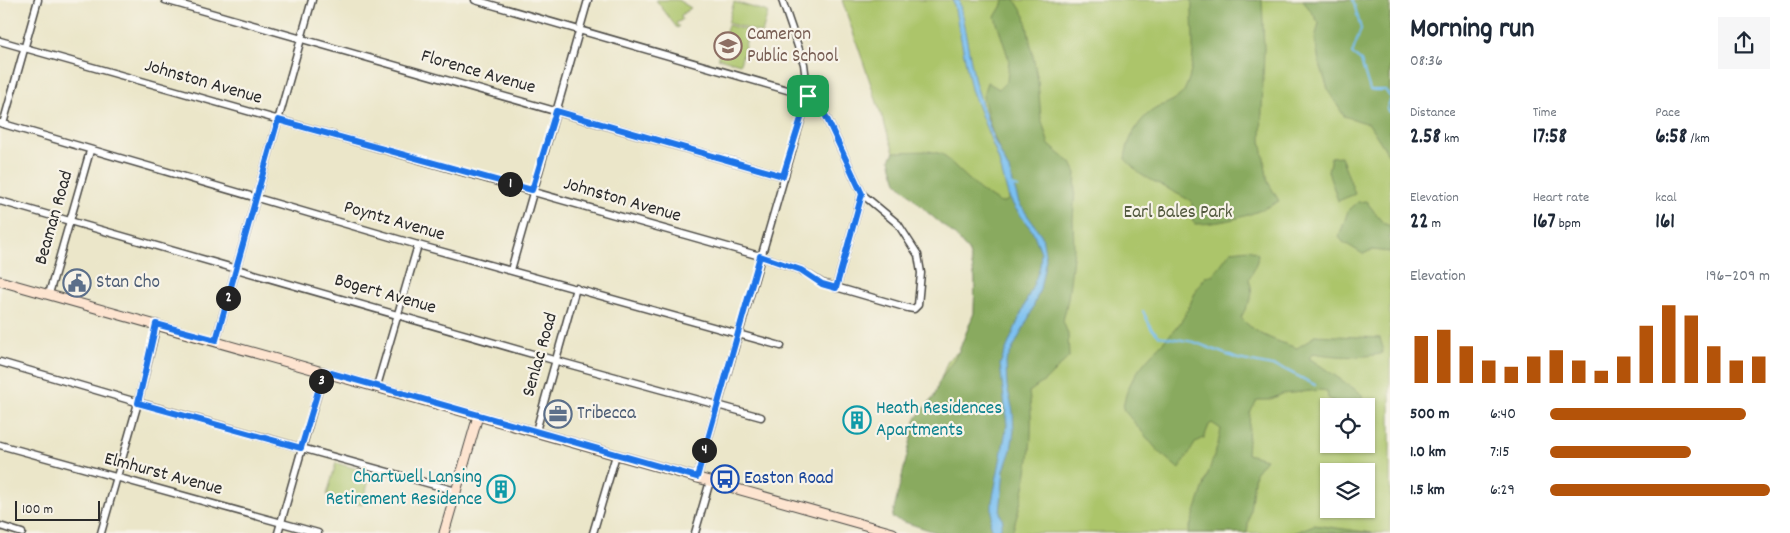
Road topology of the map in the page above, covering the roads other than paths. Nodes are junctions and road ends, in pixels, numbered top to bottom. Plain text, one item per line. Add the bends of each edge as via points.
1 (38, 0) edge
2 (165, 0) edge
3 (312, 0) edge
4 (475, 0) edge
5 (588, 0) edge
6 (782, 0) edge
7 (580, 29) junction
8 (302, 38) junction
9 (0, 41) edge
10 (26, 48) junction
11 (808, 96) junction
12 (556, 111) junction
13 (278, 120) junction
14 (1, 124) edge
15 (90, 151) junction
16 (783, 176) junction
17 (532, 190) junction
18 (862, 194) junction
19 (256, 196) junction
20 (0, 201) edge
21 (70, 221) junction
22 (418, 245) junction
23 (760, 256) junction
24 (236, 268) junction
25 (512, 270) junction
26 (0, 280) edge
27 (576, 288) junction
28 (836, 288) junction
29 (49, 294) junction
30 (397, 314) junction
31 (156, 324) junction
32 (737, 333) junction
33 (216, 340) junction
34 (781, 346) dead end
35 (556, 360) junction
36 (0, 362) edge
37 (324, 371) junction
38 (377, 386) junction
39 (138, 403) junction
40 (718, 404) junction
41 (478, 416) junction
42 (761, 416) dead end
43 (536, 431) junction
44 (0, 445) edge
45 (301, 448) junction
46 (616, 455) junction
47 (697, 477) junction
48 (116, 478) junction
49 (710, 481) junction
50 (456, 491) junction
51 (281, 523) junction
52 (0, 526) edge
53 (22, 533) edge
54 (100, 533) edge
55 (278, 533) edge
56 (318, 533) edge
57 (444, 533) edge
58 (593, 533) edge
59 (695, 533) edge
60 (893, 533) edge

1 - 10 street
2 - 8 street, Florence Avenue
3 - 8 street
4 - 7 street
5 - 7 street
6 - 11 street via 804,64
7 - 11 street
7 - 12 street
8 - 12 street, Florence Avenue
8 - 13 street
9 - 10 street, Johnston Avenue
10 - 13 street, Johnston Avenue
10 - 14 street
11 - 16 street
11 - 18 street via 821,106
12 - 16 street, Florence Avenue
12 - 17 street
13 - 17 street, Johnston Avenue
13 - 19 street
14 - 15 street, Poyntz Avenue
15 - 19 street, Poyntz Avenue
15 - 21 street, Beaman Road
16 - 23 street
17 - 23 street, Johnston Avenue
17 - 25 street
18 - 28 street
18 - 28 street, Johnston Avenue via 898,224 918,255 921,273 918,305 914,309
19 - 22 street, Poyntz Avenue
19 - 24 street
20 - 21 street, Bogert Avenue
21 - 24 street, Bogert Avenue
21 - 29 street, Beaman Road
22 - 25 street, Poyntz Avenue
22 - 30 street
23 - 28 street, Johnston Avenue via 801,270 822,284
23 - 32 street
24 - 30 street, Bogert Avenue
24 - 33 street
25 - 27 street, Poyntz Avenue
26 - 29 main road
27 - 32 street, Poyntz Avenue
27 - 35 street, Senlac Road
29 - 31 main road
30 - 35 street, Bogert Avenue
30 - 38 street
31 - 33 main road
31 - 39 street
32 - 34 street, Poyntz Avenue
32 - 40 street
33 - 37 main road
35 - 40 street, Bogert Avenue
35 - 43 street, Senlac Road
36 - 39 street
37 - 38 main road
37 - 45 street
38 - 41 main road
39 - 45 street
39 - 48 street
40 - 42 street, Bogert Avenue
40 - 47 street
41 - 43 main road
41 - 50 main road
43 - 46 main road
44 - 48 street, Elmhurst Avenue
45 - 50 street
45 - 51 street
46 - 47 main road
46 - 58 street
47 - 49 main road
48 - 51 street, Elmhurst Avenue
48 - 54 street
49 - 59 street
49 - 60 main road
50 - 57 main road
51 - 55 street
51 - 56 street, Elmhurst Avenue
52 - 53 street

